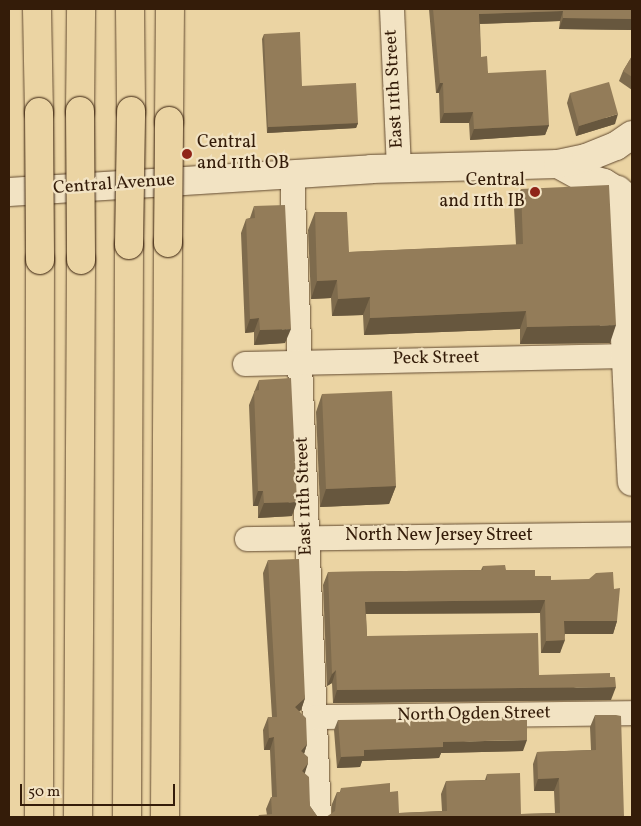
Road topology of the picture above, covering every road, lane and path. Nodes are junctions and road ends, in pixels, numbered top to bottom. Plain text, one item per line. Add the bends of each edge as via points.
1 (37, 9) edge
2 (80, 9) edge
3 (130, 9) edge
4 (170, 9) edge
5 (392, 9) edge
6 (632, 135) edge
7 (558, 164) junction
8 (399, 169) junction
9 (292, 174) junction
10 (627, 190) edge
11 (9, 192) edge
12 (627, 356) junction
13 (300, 362) junction
14 (245, 364) dead end
15 (631, 422) edge
16 (632, 482) edge
17 (632, 534) edge
18 (307, 537) junction
19 (247, 539) dead end
20 (632, 713) edge
21 (315, 717) junction
22 (79, 806) edge
23 (40, 817) edge
24 (127, 817) edge
25 (165, 817) edge
26 (320, 817) edge

1 - 23 highway, bridge
2 - 22 highway, bridge
3 - 24 highway, bridge
4 - 25 highway, bridge
5 - 8 street, East 11th Street
6 - 7 main road, Central Avenue via 616,146 586,158
7 - 8 main road, Central Avenue
7 - 10 main road
8 - 9 main road, Central Avenue
9 - 11 main road, Central Avenue
9 - 13 street, East 11th Street
10 - 12 main road
12 - 13 street, Peck Street
12 - 15 main road
13 - 14 street, Peck Street
13 - 18 street, East 11th Street
15 - 16 main road
17 - 18 street, North New Jersey Street
18 - 19 street, North New Jersey Street
18 - 21 street, East 11th Street
20 - 21 street, North Ogden Street
21 - 26 street, East 11th Street

